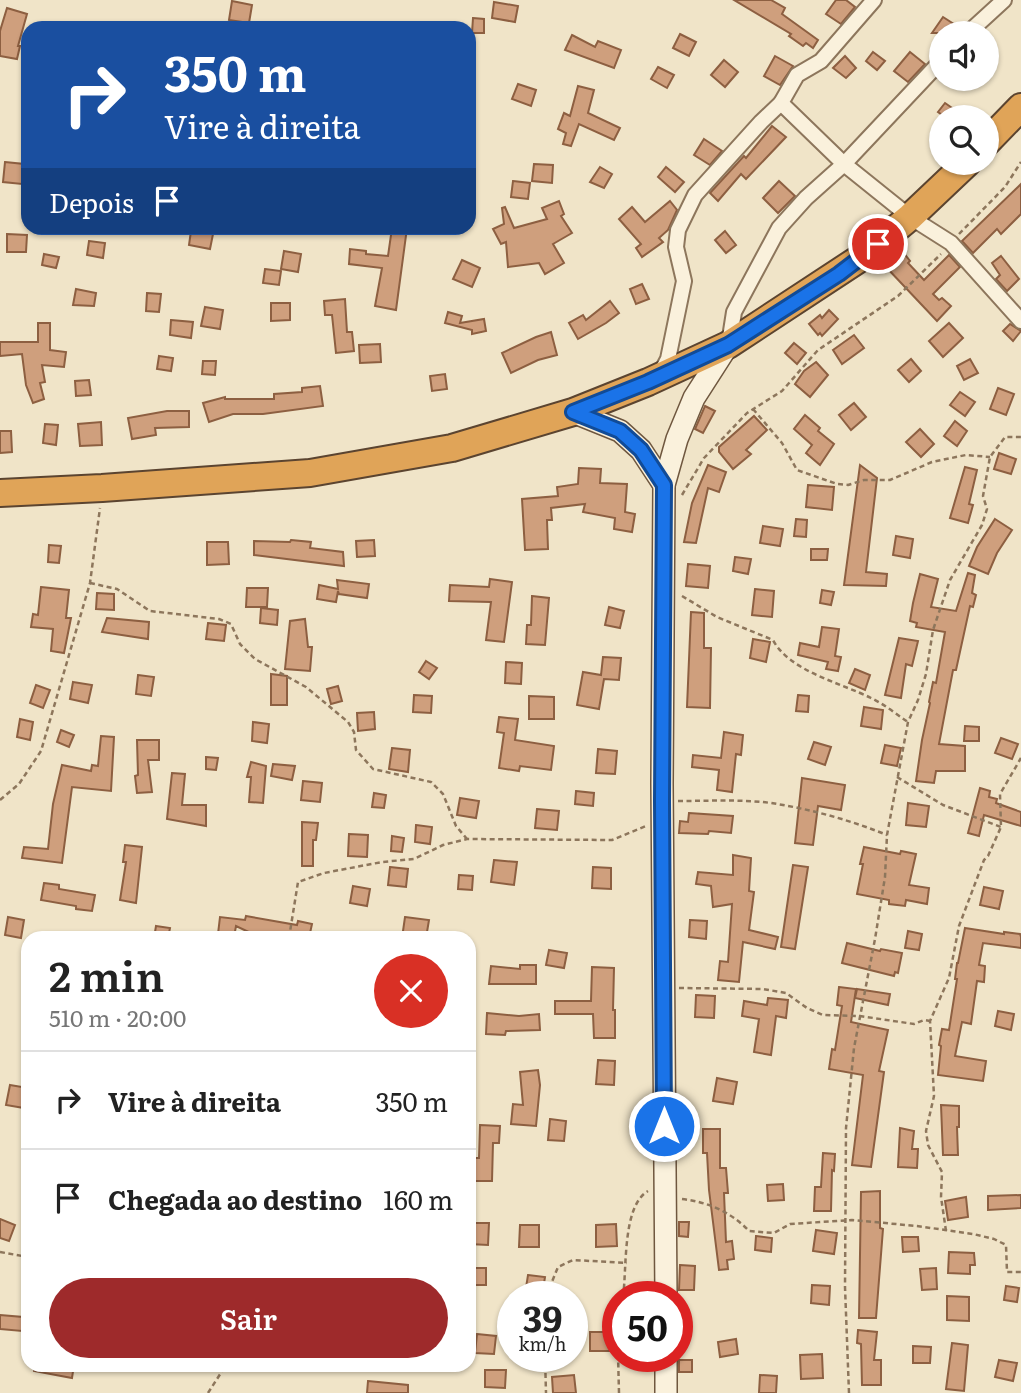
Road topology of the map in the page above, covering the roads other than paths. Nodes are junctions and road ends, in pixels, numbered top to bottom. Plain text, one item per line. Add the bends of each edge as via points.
1 (874, 0) edge
2 (1004, 0) edge
3 (981, 21) edge
4 (929, 74) edge
5 (781, 103) junction
6 (1021, 107) edge
7 (999, 130) edge
8 (844, 164) junction
9 (954, 175) edge
10 (910, 217) junction
11 (1021, 320) edge
12 (728, 345) junction
13 (658, 378) junction
14 (573, 412) junction
15 (664, 485) junction
16 (0, 493) edge
17 (666, 1281) edge
18 (666, 1372) edge
19 (666, 1393) edge

1 - 5 street via 821,61 797,75
2 - 3 street
4 - 8 street
5 - 8 street
5 - 13 street via 695,195 678,230 676,247 684,281 668,359
6 - 7 highway
8 - 10 street
8 - 12 street via 779,228 734,312
9 - 10 highway
10 - 11 street via 951,243
10 - 12 highway via 839,274
12 - 13 highway
12 - 15 main road via 694,398
13 - 14 highway
14 - 15 main road via 620,431 641,450
14 - 16 highway via 452,448 310,473
15 - 17 main road
18 - 19 main road

